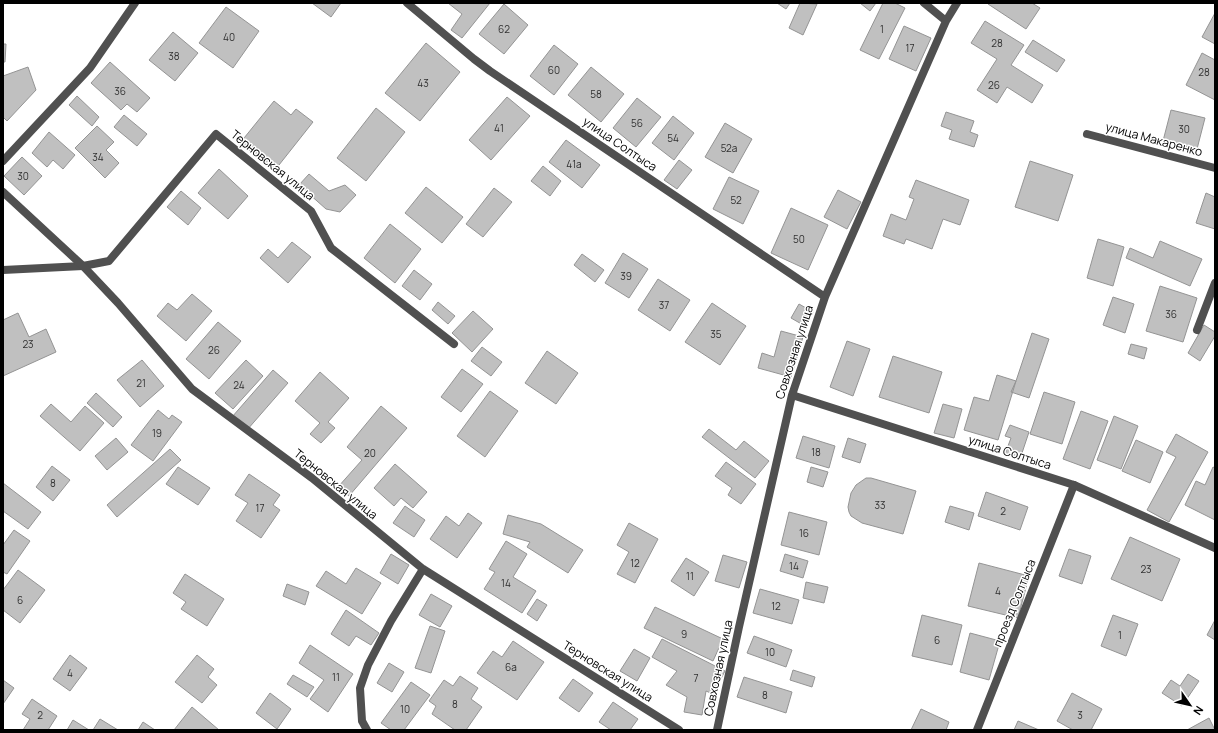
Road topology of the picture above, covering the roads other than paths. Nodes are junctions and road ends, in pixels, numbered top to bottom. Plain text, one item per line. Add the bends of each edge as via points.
1 (135, 3) edge
2 (407, 3) edge
3 (924, 3) edge
4 (957, 3) edge
5 (946, 21) junction
6 (1087, 134) dead end
7 (3, 161) edge
8 (1215, 168) edge
9 (3, 192) edge
10 (82, 266) junction
11 (3, 270) edge
12 (1215, 283) edge
13 (825, 297) junction
14 (1197, 330) dead end
15 (454, 344) dead end
16 (792, 396) junction
17 (1074, 485) junction
18 (1215, 548) edge
19 (423, 569) junction
20 (367, 730) edge
21 (678, 730) edge
22 (717, 730) edge
23 (976, 730) edge

1 - 7 street via 90,68
2 - 13 street, улица Солтыса via 474,60
3 - 5 street
4 - 5 street, Совхозная улица
5 - 13 street, Совхозная улица
6 - 8 street, улица Макаренко
9 - 10 street, Терновская улица
10 - 11 street, Терновская улица
10 - 15 street, Терновская улица via 109,261 216,134 311,211 331,248
10 - 19 street, Терновская улица via 118,303 192,389 312,478
12 - 14 street
13 - 16 street, Совхозная улица
16 - 17 street, улица Солтыса
16 - 22 street, Совхозная улица
17 - 18 street, улица Солтыса
17 - 23 street, проезд Солтыса
19 - 20 street via 391,621 368,665 360,688 362,721
19 - 21 street, Терновская улица

